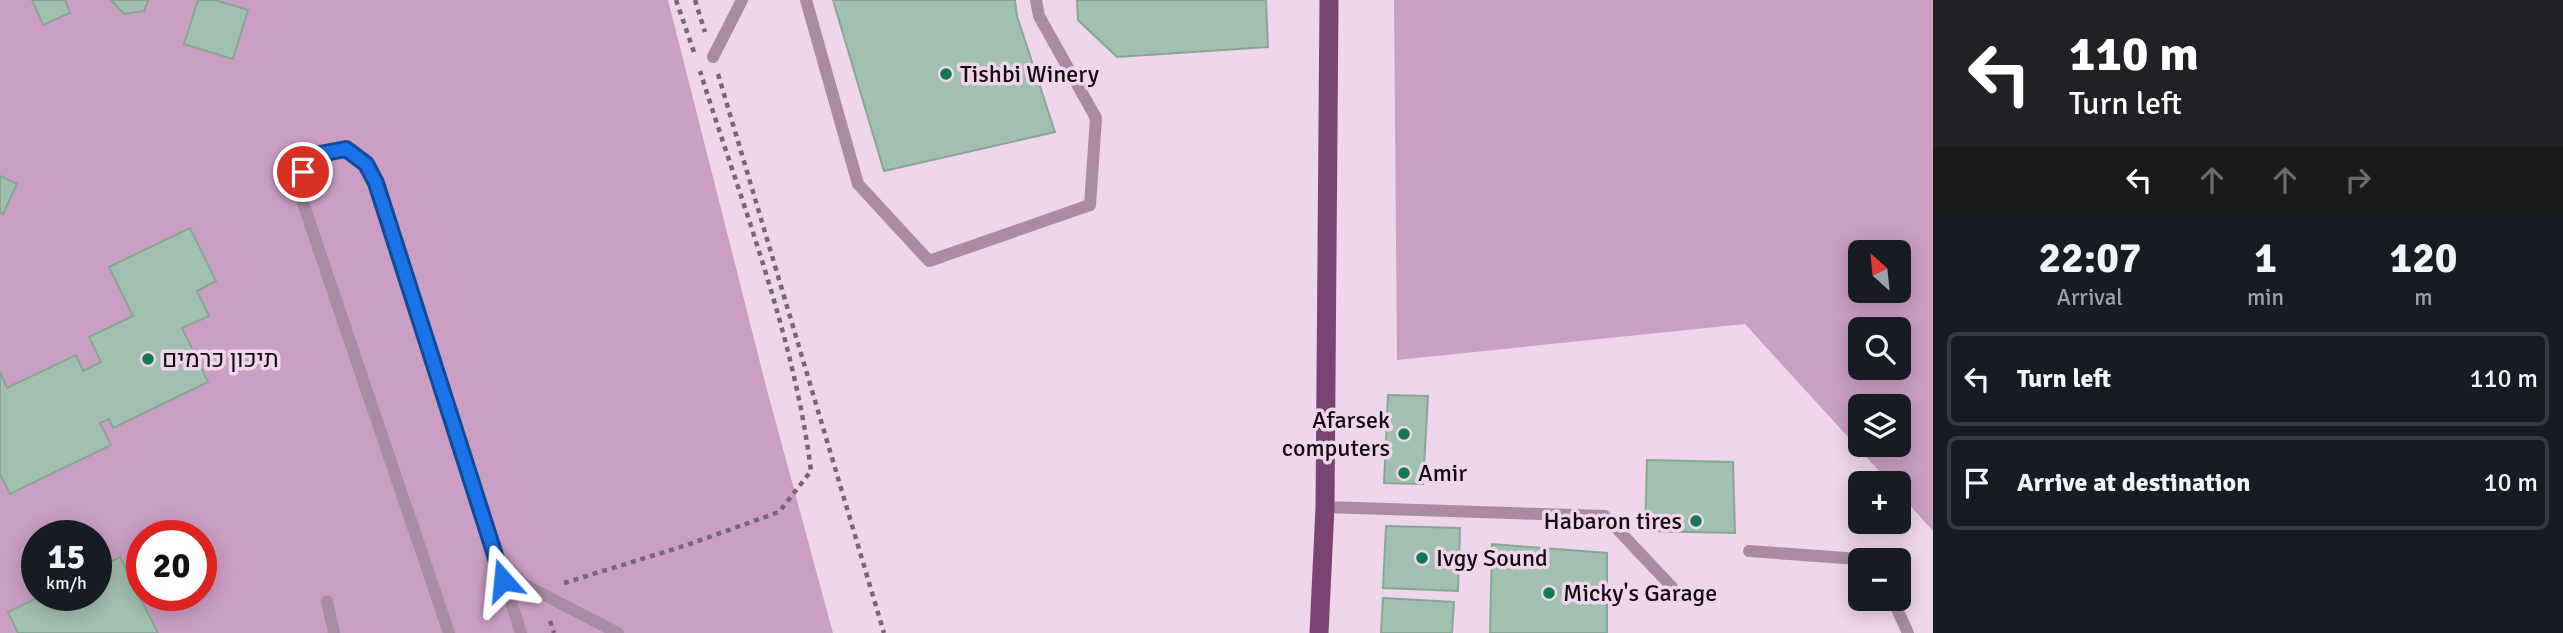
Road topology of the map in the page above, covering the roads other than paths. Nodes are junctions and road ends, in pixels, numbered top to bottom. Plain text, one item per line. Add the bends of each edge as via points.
1 (742, 0) edge
2 (806, 0) edge
3 (1036, 0) edge
4 (1329, 0) edge
5 (713, 57) road end
6 (1325, 507) junction
7 (1749, 551) dead end
8 (495, 554) junction
9 (1848, 558) edge
10 (1672, 587) dead end
11 (327, 601) dead end
12 (1898, 611) edge
13 (334, 633) edge
14 (449, 633) edge
15 (521, 633) edge
16 (618, 633) edge
17 (1319, 633) edge
18 (1908, 633) edge

1 - 5 lane
2 - 3 lane via 858,184 929,261 1090,205 1096,118 1039,16
4 - 6 main road
6 - 10 lane via 1605,516
6 - 17 main road
7 - 9 lane
8 - 14 lane via 376,183 366,164 346,149 320,154 303,172 302,200
8 - 15 lane
8 - 16 lane via 525,585
11 - 13 lane
12 - 18 lane

